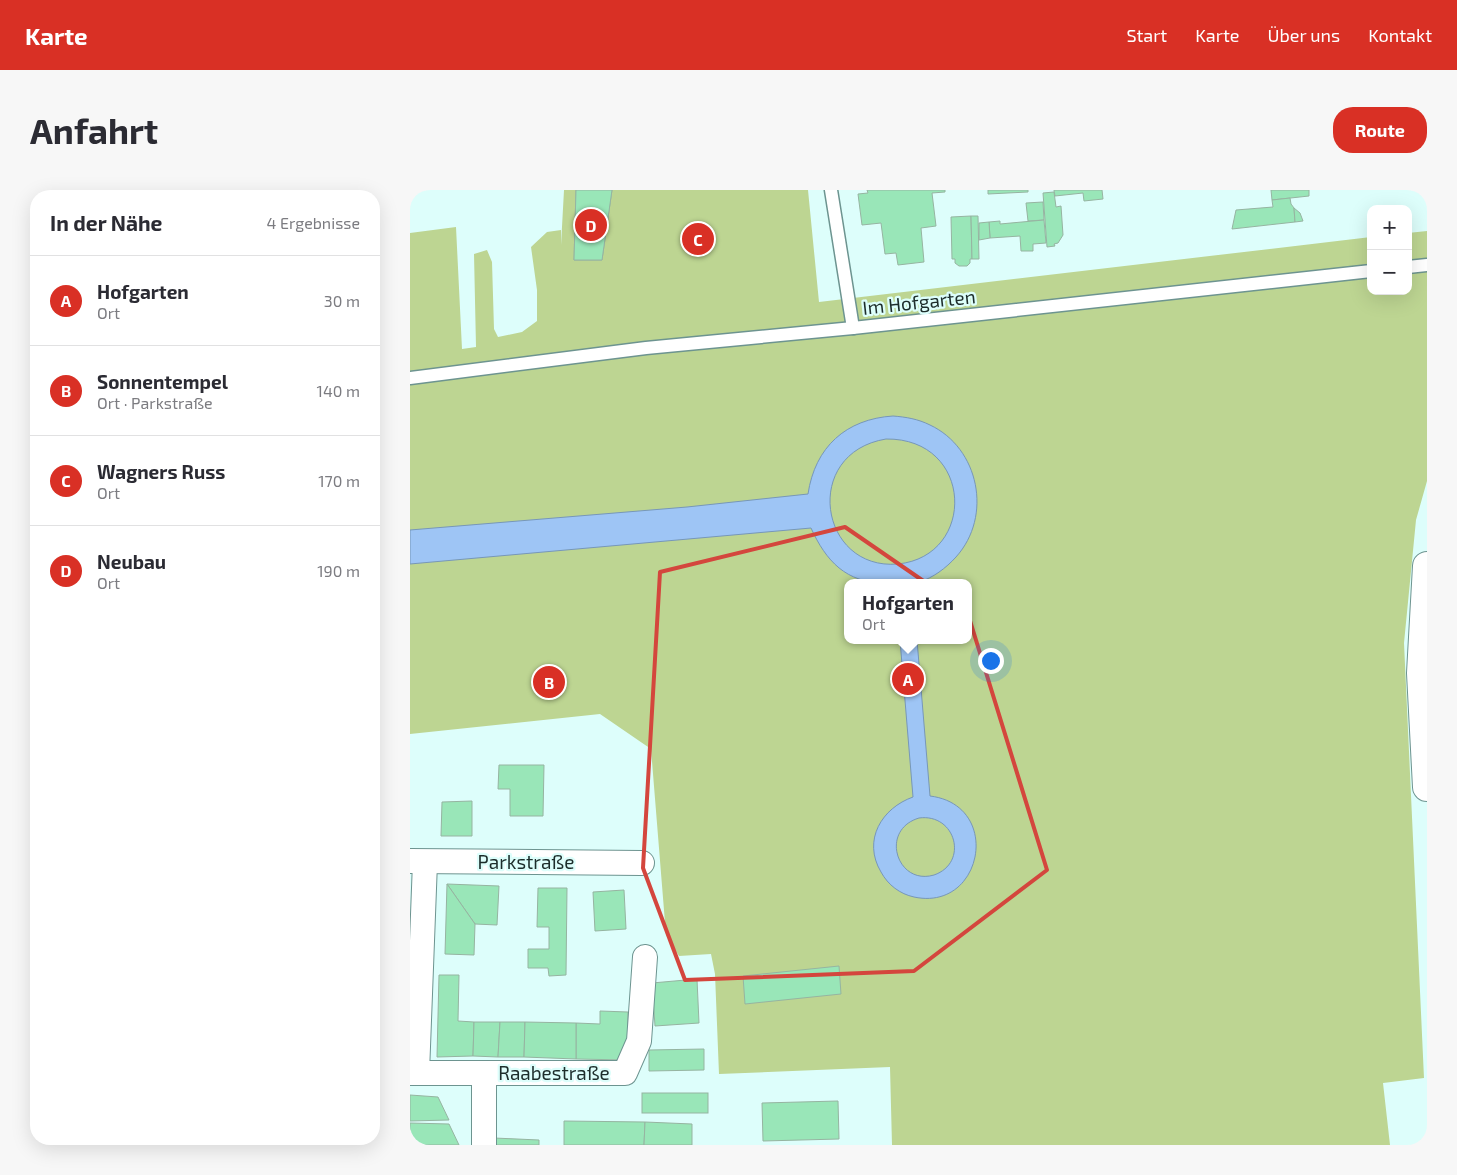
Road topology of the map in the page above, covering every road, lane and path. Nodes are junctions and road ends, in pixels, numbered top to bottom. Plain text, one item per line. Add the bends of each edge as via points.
1 (831, 190) edge
2 (1427, 265) edge
3 (1412, 267) edge
4 (1367, 271) edge
5 (853, 328) junction
6 (410, 378) edge
7 (1427, 566) edge
8 (1424, 672) edge
9 (1427, 787) edge
10 (417, 862) edge
11 (642, 863) dead end
12 (645, 957) dead end
13 (414, 1073) edge
14 (484, 1073) junction
15 (484, 1145) edge

1 - 5 lane
2 - 3 lane
4 - 5 lane, Im Hofgarten
5 - 6 lane, Im Hofgarten via 646,348
7 - 8 main road
8 - 9 main road
10 - 11 street, Parkstraße
10 - 13 street, Raabestraße
12 - 14 street, Raabestraße via 639,1041 625,1073
13 - 14 street, Raabestraße
14 - 15 street, Raabestraße

